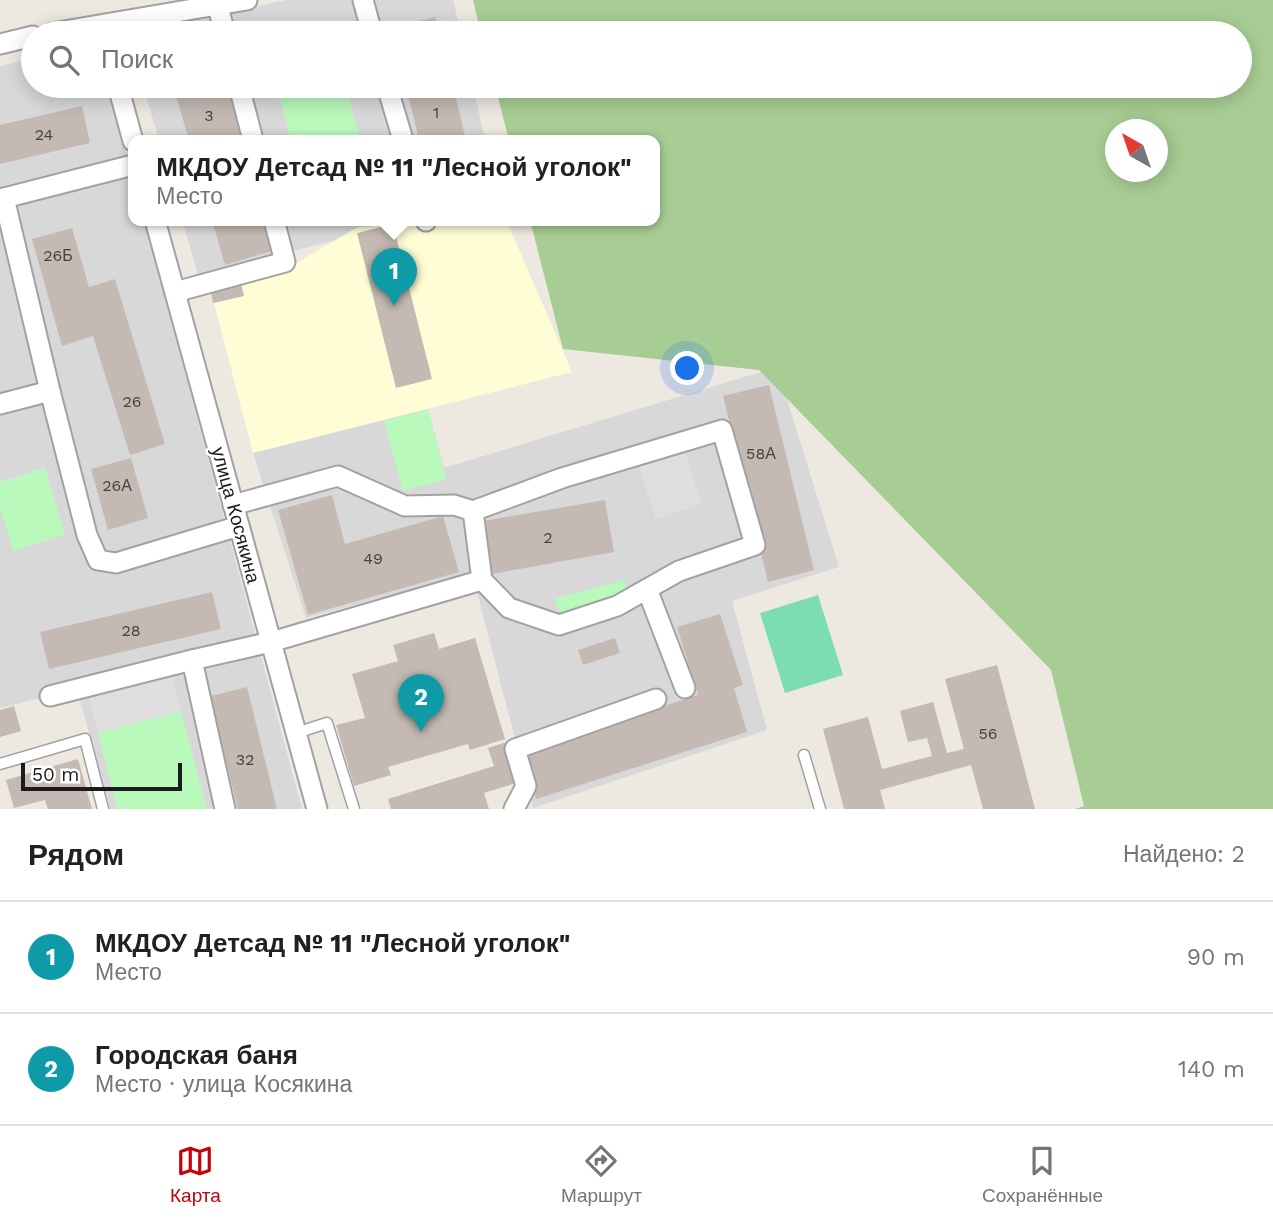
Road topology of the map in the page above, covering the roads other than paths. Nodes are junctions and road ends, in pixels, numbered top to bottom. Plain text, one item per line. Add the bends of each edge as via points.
1 (247, 0) edge
2 (363, 0) edge
3 (218, 7) junction
4 (145, 21) edge
5 (222, 21) edge
6 (369, 21) edge
7 (21, 39) edge
8 (0, 44) edge
9 (121, 98) edge
10 (242, 98) edge
11 (391, 98) edge
12 (131, 135) edge
13 (252, 135) edge
14 (402, 135) edge
15 (128, 166) edge
16 (2, 198) edge
17 (157, 226) edge
18 (276, 226) edge
19 (175, 292) junction
20 (50, 391) junction
21 (0, 404) edge
22 (233, 505) junction
23 (473, 511) junction
24 (239, 526) junction
25 (482, 580) junction
26 (647, 589) junction
27 (271, 642) junction
28 (192, 660) junction
29 (685, 688) dead end
30 (50, 695) dead end
31 (656, 699) dead end
32 (296, 733) junction
33 (804, 755) dead end
34 (0, 764) edge
35 (103, 809) edge
36 (225, 809) edge
37 (317, 809) edge
38 (354, 809) edge
39 (514, 809) edge
40 (820, 809) edge

1 - 3 street
2 - 6 street
3 - 4 street
3 - 5 street
7 - 8 street
9 - 12 street
10 - 13 street
11 - 14 street
15 - 16 street
16 - 20 street
17 - 19 street, улица Косякина
18 - 19 street via 285,262
19 - 22 street, улица Косякина
20 - 21 street
20 - 24 street via 97,560 116,564
22 - 23 street via 338,476 405,506 454,505
22 - 24 street, улица Косякина
23 - 25 street
23 - 26 street via 562,478 722,430 755,545 679,571
24 - 27 street, улица Косякина
25 - 26 street via 509,608 559,625 617,606
25 - 27 street
26 - 29 street
27 - 28 street
27 - 32 street, улица Косякина
28 - 30 street
28 - 36 street
31 - 39 street via 515,749 527,786
32 - 37 street, улица Косякина
32 - 38 lane via 327,723
33 - 40 lane
34 - 35 lane via 85,739

